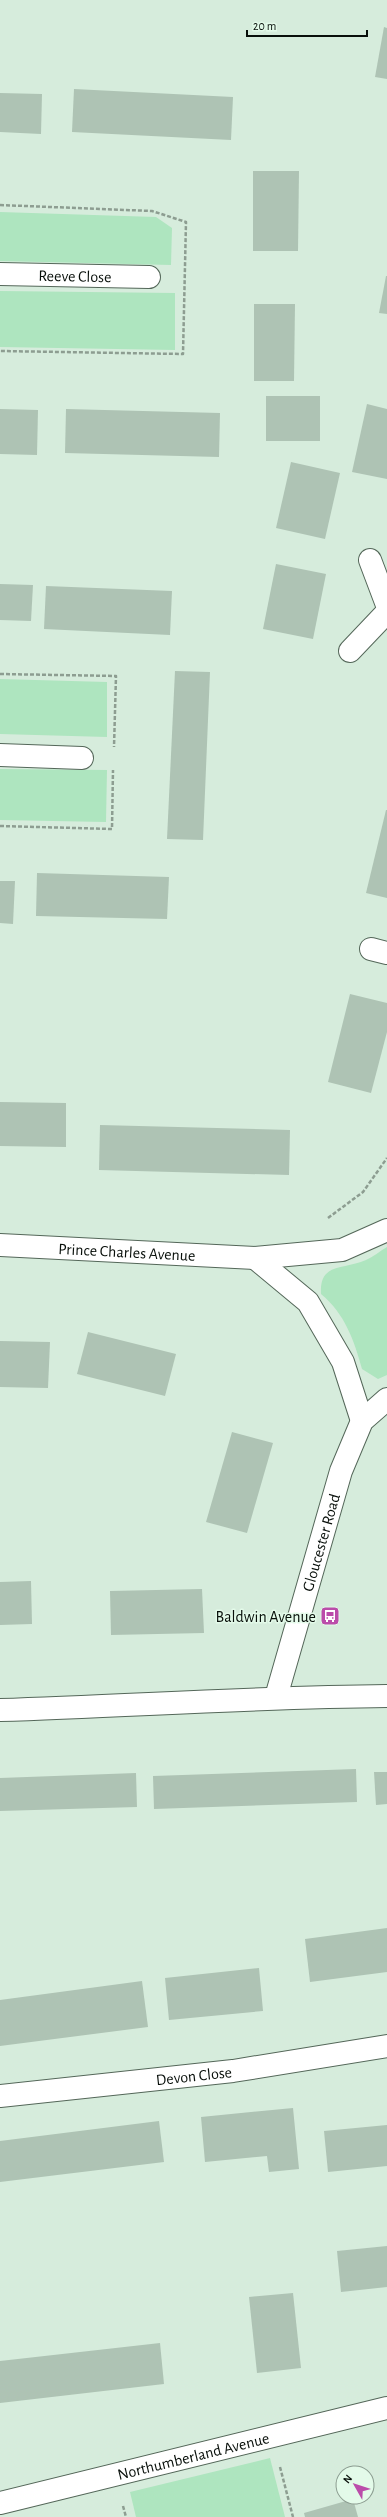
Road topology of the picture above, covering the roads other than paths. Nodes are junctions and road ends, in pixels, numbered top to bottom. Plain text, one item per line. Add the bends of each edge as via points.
1 (0, 274) edge
2 (149, 277) dead end
3 (370, 560) dead end
4 (387, 605) edge
5 (387, 612) edge
6 (350, 651) dead end
7 (0, 755) edge
8 (82, 758) dead end
9 (387, 1230) edge
10 (0, 1245) edge
11 (254, 1258) junction
12 (387, 1399) edge
13 (362, 1421) junction
14 (387, 1696) edge
15 (276, 1697) junction
16 (0, 1710) edge
17 (387, 2046) edge
18 (0, 2096) edge
19 (387, 2408) edge
20 (0, 2503) edge

1 - 2 street, Reeve Close
3 - 4 street
5 - 6 street
7 - 8 street
9 - 11 street, Prince Charles Avenue via 342,1250
10 - 11 street, Prince Charles Avenue
11 - 13 street via 308,1302 343,1362
12 - 13 street, Gloucester Road
13 - 15 street, Gloucester Road via 341,1470
14 - 15 street
15 - 16 street
17 - 18 street, Devon Close via 233,2070
19 - 20 street, Northumberland Avenue

